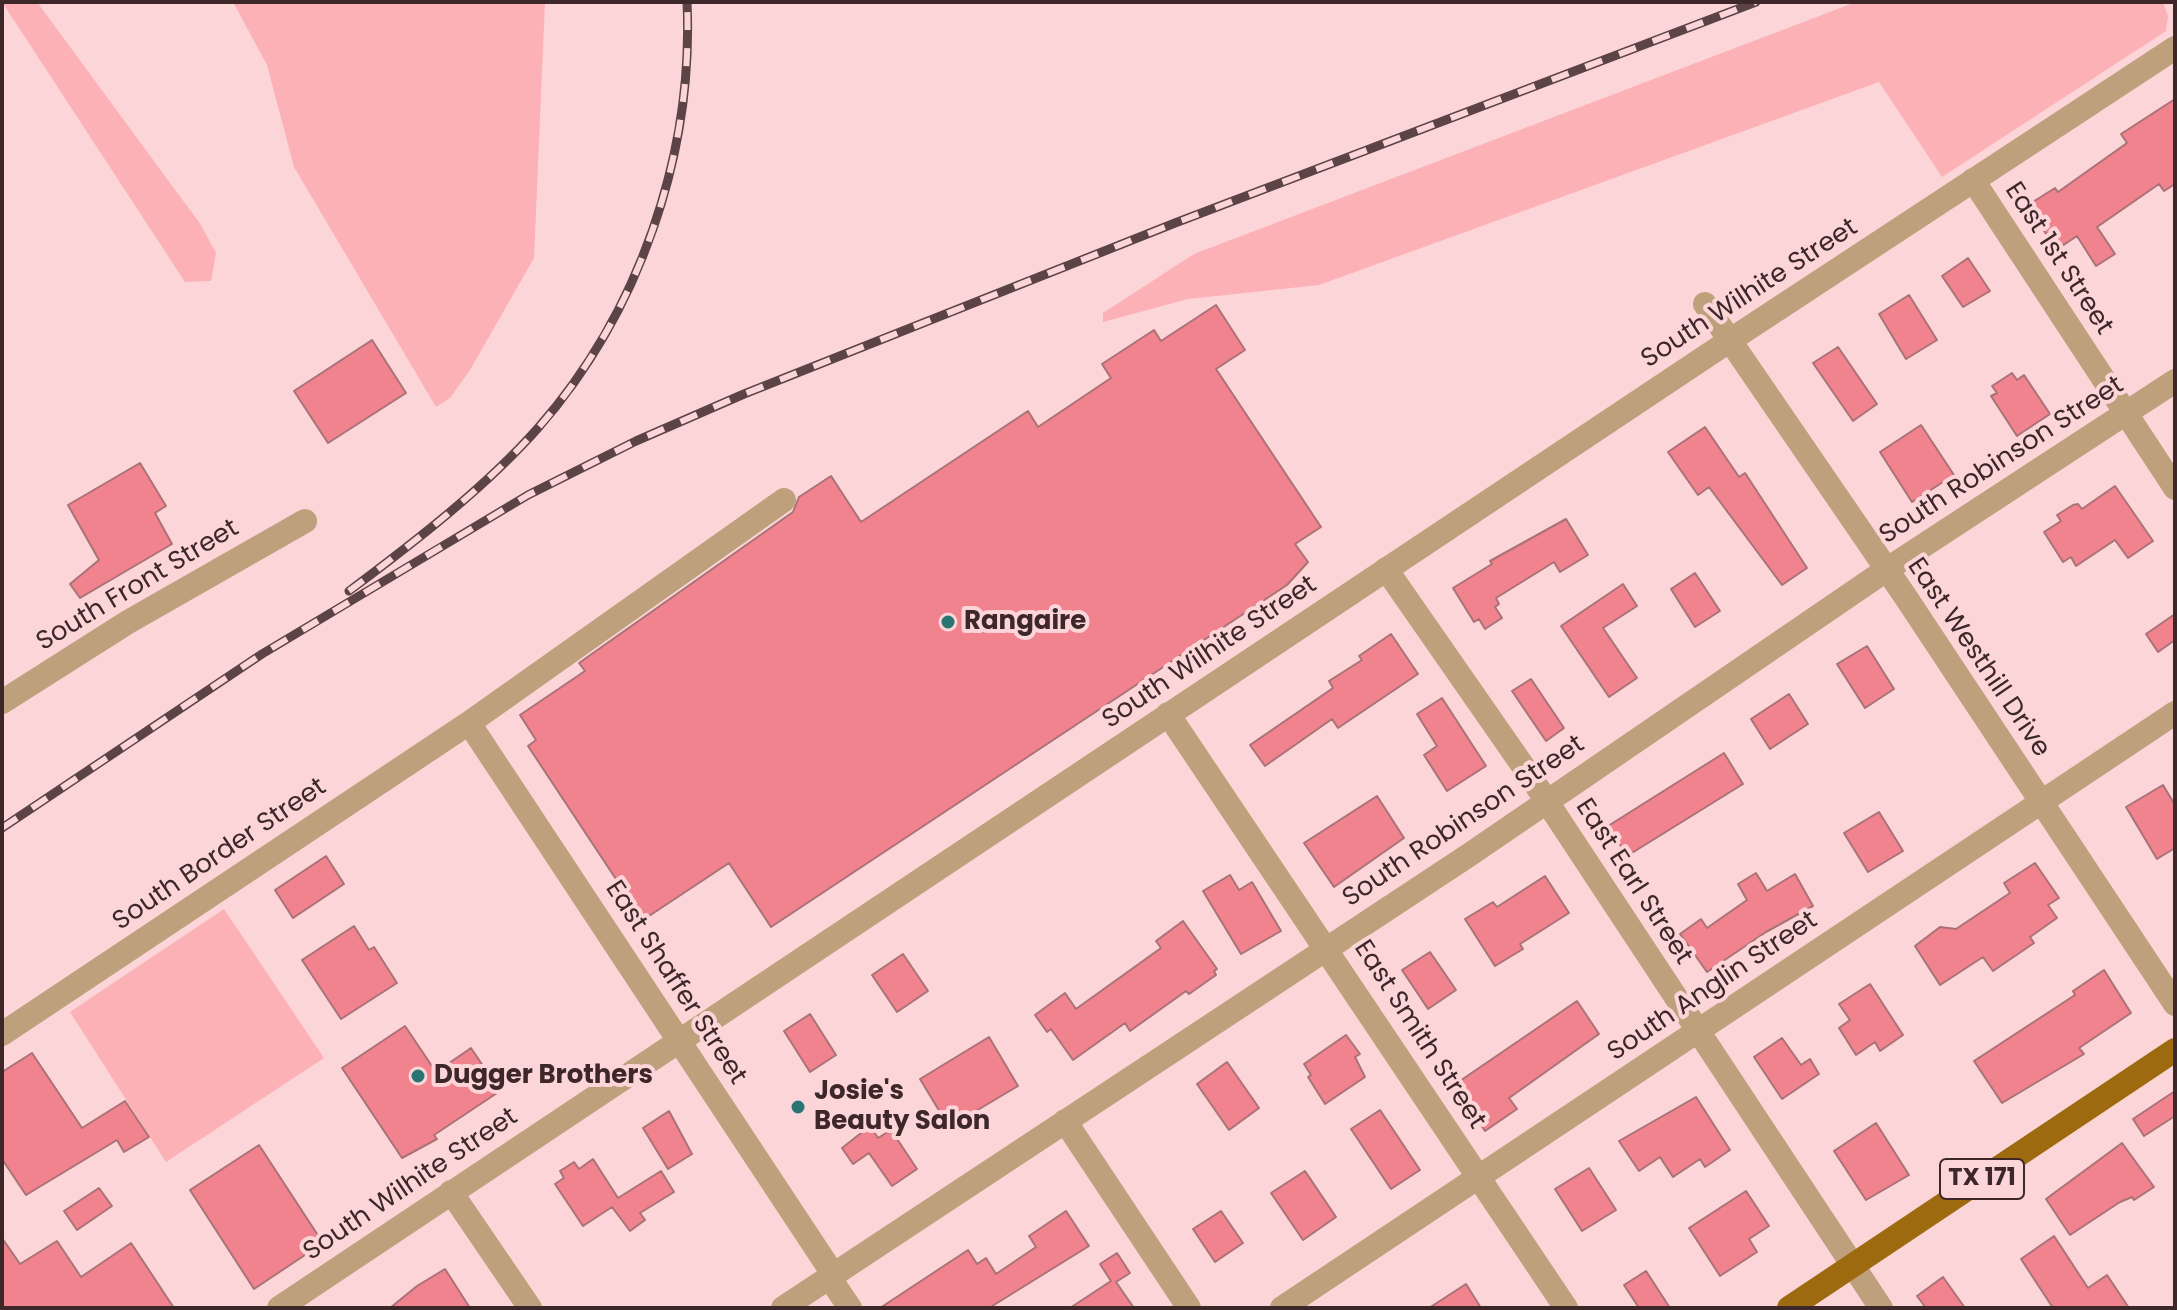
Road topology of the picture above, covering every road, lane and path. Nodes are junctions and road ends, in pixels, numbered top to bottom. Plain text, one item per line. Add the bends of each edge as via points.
1 (2175, 48) edge
2 (1973, 180) junction
3 (1705, 304) dead end
4 (1729, 341) junction
5 (2175, 381) edge
6 (2126, 414) junction
7 (2175, 488) edge
8 (784, 500) dead end
9 (305, 521) dead end
10 (1386, 569) junction
11 (1886, 570) junction
12 (2, 702) edge
13 (2175, 713) edge
14 (1168, 714) junction
15 (469, 723) junction
16 (1547, 801) junction
17 (2040, 803) junction
18 (1327, 946) junction
19 (2175, 1004) edge
20 (1697, 1031) junction
21 (2, 1034) edge
22 (679, 1040) junction
23 (2175, 1050) edge
24 (1065, 1121) junction
25 (1479, 1177) junction
26 (451, 1192) junction
27 (1853, 1266) junction
28 (831, 1275) junction
29 (279, 1308) edge
30 (530, 1308) edge
31 (783, 1308) edge
32 (850, 1308) edge
33 (1189, 1308) edge
34 (1282, 1308) edge
35 (1566, 1308) edge
36 (1789, 1308) edge
37 (1881, 1308) edge

1 - 2 street, South Wilhite Street
2 - 4 street, South Wilhite Street
2 - 6 street, East 1st Street
3 - 4 street, East Westhill Drive
4 - 10 street, South Wilhite Street
4 - 11 street, East Westhill Drive
5 - 6 street, South Robinson Street
6 - 7 street, East 1st Street
6 - 11 street, South Robinson Street
8 - 15 street, South Border Street
9 - 12 street, South Front Street via 128,622
10 - 14 street, South Wilhite Street
10 - 16 street, East Earl Street
11 - 16 street, South Robinson Street
11 - 17 street, East Westhill Drive
13 - 17 street, South Anglin Street
14 - 18 street, East Smith Street
14 - 22 street, South Wilhite Street
15 - 21 street, South Border Street
15 - 22 street, East Shaffer Street
16 - 18 street, South Robinson Street
16 - 20 street, East Earl Street
17 - 19 street, East Westhill Drive
17 - 20 street, South Anglin Street
18 - 24 street, South Robinson Street
18 - 25 street, East Smith Street
20 - 25 street, South Anglin Street
20 - 27 street, East Earl Street
22 - 26 street, South Wilhite Street
22 - 28 street, East Shaffer Street
23 - 27 main road, TX 171
24 - 28 street, South Robinson Street
24 - 33 street
25 - 34 street, South Anglin Street
25 - 35 street, East Smith Street
26 - 29 street, South Wilhite Street
26 - 30 street
27 - 36 main road, TX 171
27 - 37 street, East Earl Street
28 - 31 street, South Robinson Street
28 - 32 street, East Shaffer Street

